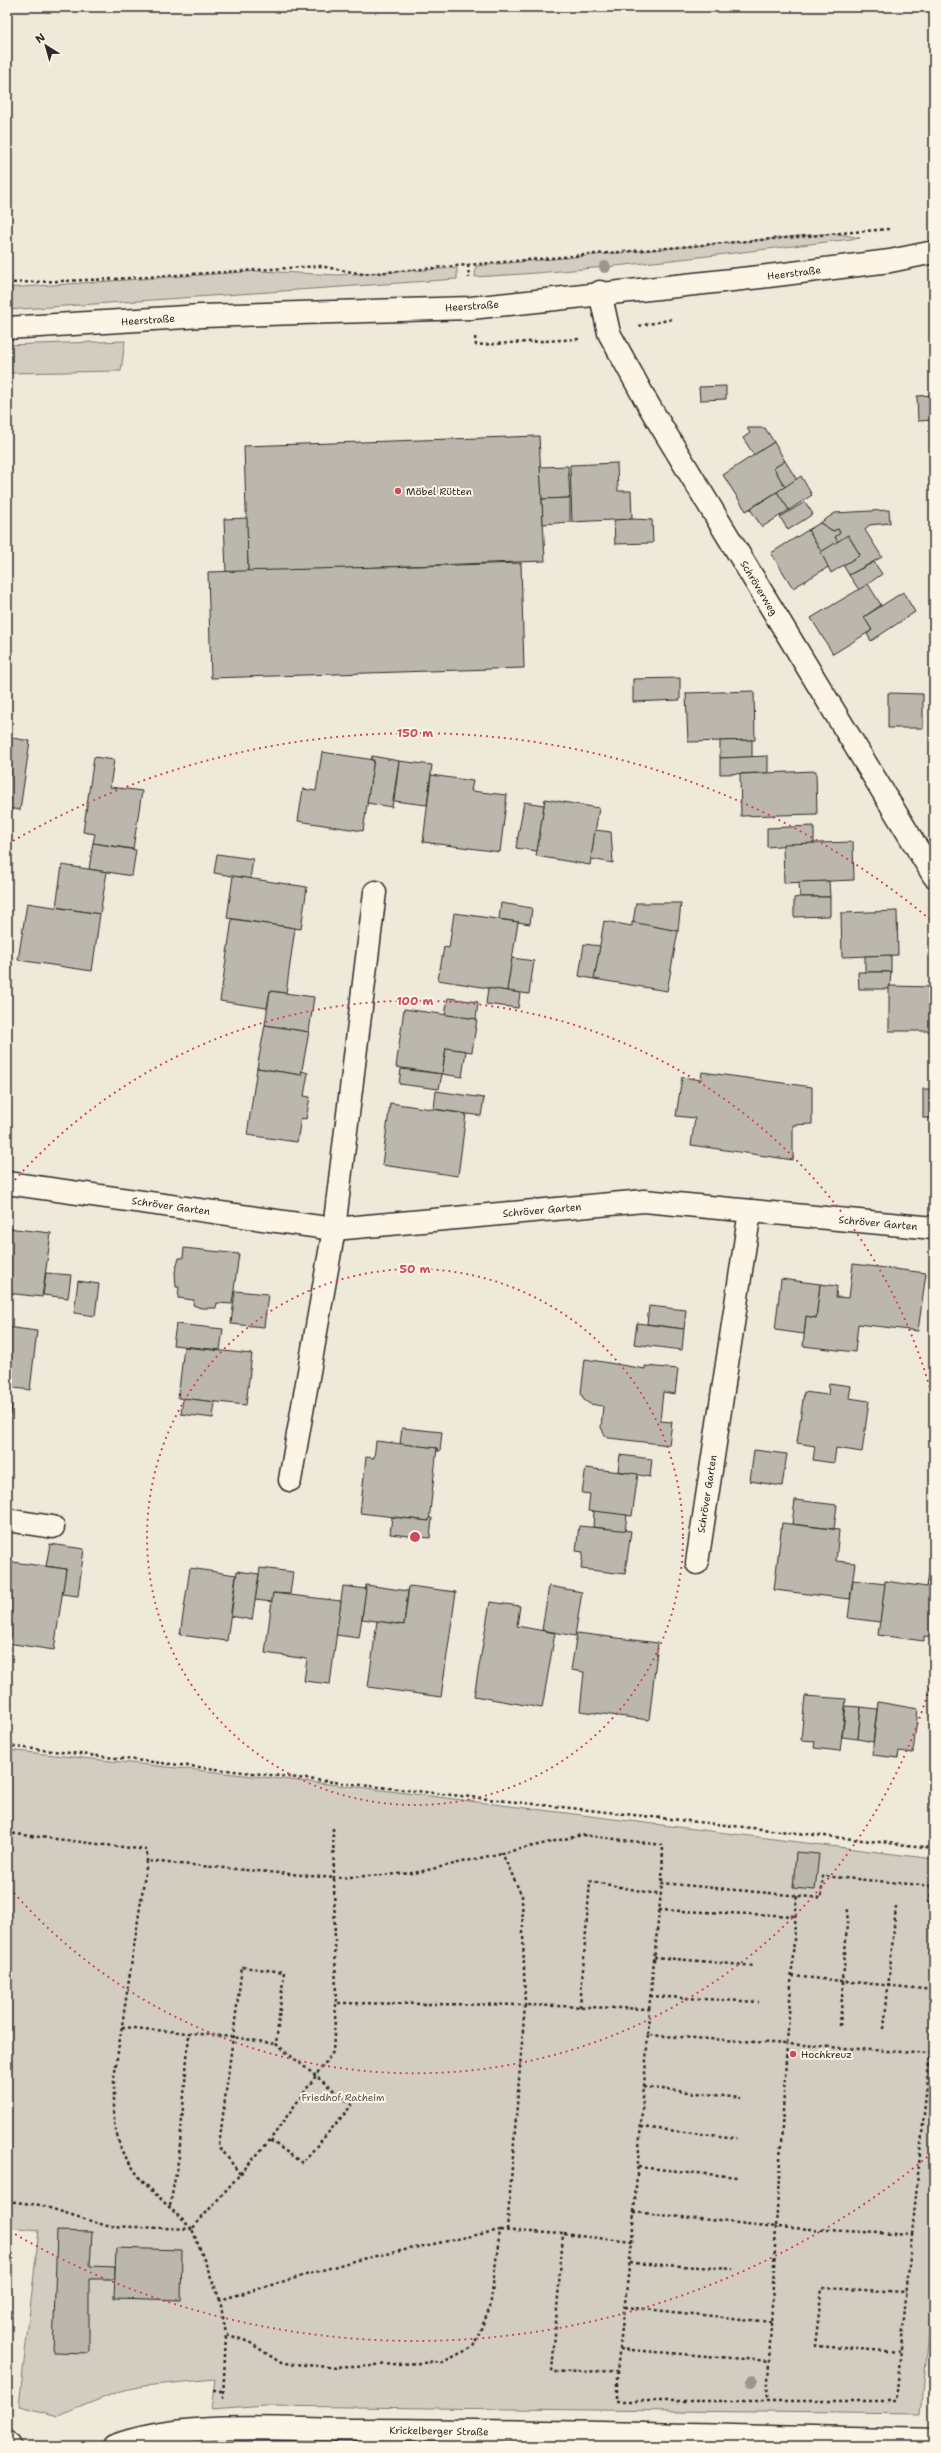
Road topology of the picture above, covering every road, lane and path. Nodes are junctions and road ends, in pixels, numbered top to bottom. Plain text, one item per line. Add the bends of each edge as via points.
1 (890, 229) dead end
2 (934, 252) edge
3 (7, 283) edge
4 (600, 292) junction
5 (7, 328) edge
6 (934, 876) edge
7 (375, 892) dead end
8 (7, 1183) edge
9 (750, 1211) junction
10 (934, 1228) edge
11 (334, 1229) junction
12 (290, 1480) dead end
13 (7, 1520) edge
14 (53, 1527) dead end
15 (697, 1563) dead end
16 (7, 1746) edge
17 (334, 1828) dead end
18 (7, 1833) edge
19 (934, 1848) edge
20 (502, 1853) junction
21 (147, 1861) junction
22 (934, 1871) edge
23 (334, 1878) junction
24 (662, 1883) junction
25 (932, 1886) junction
26 (661, 1895) junction
27 (797, 1896) junction
28 (934, 1904) edge
29 (896, 1907) dead end
30 (848, 1909) dead end
31 (659, 1910) junction
32 (796, 1916) junction
33 (654, 1957) junction
34 (754, 1966) dead end
35 (792, 1976) junction
36 (842, 1981) junction
37 (888, 1986) junction
38 (934, 1990) edge
39 (650, 1996) junction
40 (759, 2002) dead end
41 (336, 2003) junction
42 (525, 2005) junction
43 (580, 2007) junction
44 (649, 2009) junction
45 (934, 2014) edge
46 (840, 2026) dead end
47 (122, 2027) junction
48 (884, 2028) dead end
49 (189, 2034) junction
50 (648, 2034) junction
51 (233, 2037) junction
52 (276, 2044) junction
53 (787, 2044) junction
54 (930, 2054) junction
55 (317, 2075) junction
56 (644, 2087) junction
57 (741, 2098) dead end
58 (641, 2127) junction
59 (737, 2138) dead end
60 (270, 2140) junction
61 (638, 2167) junction
62 (240, 2174) junction
63 (737, 2177) dead end
64 (7, 2201) edge
65 (170, 2207) junction
66 (634, 2212) junction
67 (776, 2227) junction
68 (192, 2228) junction
69 (500, 2230) junction
70 (507, 2230) junction
71 (563, 2234) junction
72 (912, 2235) junction
73 (632, 2242) junction
74 (629, 2263) junction
75 (733, 2269) dead end
76 (906, 2292) junction
77 (220, 2300) junction
78 (625, 2307) junction
79 (771, 2322) junction
80 (226, 2334) junction
81 (620, 2349) junction
82 (900, 2352) junction
83 (769, 2361) junction
84 (617, 2371) junction
85 (223, 2391) junction
86 (213, 2392) dead end
87 (767, 2401) junction
88 (221, 2430) junction
89 (389, 2438) edge
90 (934, 2441) edge
91 (7, 2442) edge
92 (10, 2446) edge
93 (114, 2446) edge

1 - 3 path via 363,274 320,266
2 - 4 street, Heerstraße via 768,276
4 - 5 street, Heerstraße via 471,308 202,316
4 - 6 street, Schröverweg via 609,333 649,406
7 - 11 street
8 - 11 street, Schröver Garten
9 - 10 street, Schröver Garten
9 - 11 street, Schröver Garten via 644,1201
9 - 15 street, Schröver Garten
11 - 12 street
13 - 14 street
16 - 19 path
17 - 23 path
18 - 21 path via 147,1850
20 - 23 path via 414,1873
20 - 24 path via 582,1835 663,1845
20 - 42 path via 522,1896
21 - 23 path
21 - 47 path
22 - 25 path
23 - 41 path
24 - 26 path
24 - 27 path
25 - 27 path via 822,1876 821,1898
25 - 28 path via 929,1903
26 - 31 path
26 - 43 path via 590,1881
27 - 32 path
29 - 37 path
30 - 36 path
31 - 32 path
31 - 33 path
32 - 35 path
33 - 34 path
33 - 39 path
35 - 36 path
35 - 53 path
36 - 37 path
36 - 46 path
37 - 38 path
37 - 48 path
39 - 40 path
39 - 44 path
41 - 42 path
41 - 55 path via 333,2052
42 - 43 path
42 - 70 path
43 - 44 path
44 - 50 path
45 - 54 path
47 - 49 path
47 - 65 path via 114,2078 114,2115 121,2150 141,2180
49 - 51 path
49 - 65 path via 179,2156
50 - 53 path
50 - 56 path
51 - 52 path
51 - 52 path via 242,1967 284,1972
51 - 62 path via 219,2146
52 - 55 path
53 - 54 path
53 - 67 path
54 - 72 path
55 - 60 path
55 - 60 path via 352,2105 302,2163
56 - 57 path
56 - 58 path
58 - 59 path
58 - 61 path
60 - 62 path
61 - 63 path
61 - 66 path
62 - 68 path
64 - 68 path via 40,2205 107,2226
65 - 68 path
66 - 67 path
66 - 73 path
67 - 72 path
67 - 79 path
68 - 77 path
69 - 70 path
69 - 77 path via 357,2260
69 - 80 path via 490,2308 481,2332 473,2348 443,2362 329,2367 281,2362 249,2342
70 - 71 path
71 - 73 path
71 - 84 path via 552,2372
72 - 76 path
73 - 74 path
74 - 75 path
74 - 78 path
76 - 82 path
76 - 82 path via 822,2288 815,2346
77 - 80 path
78 - 79 path
78 - 81 path
79 - 83 path
80 - 85 path
81 - 83 path
81 - 84 path
82 - 87 path via 896,2401
83 - 87 path
84 - 87 path via 617,2401
85 - 86 path
85 - 88 path
88 - 89 street, Krickelberger Straße
88 - 93 street, Krickelberger Straße via 174,2432 132,2439
89 - 90 street, Krickelberger Straße
91 - 92 street

